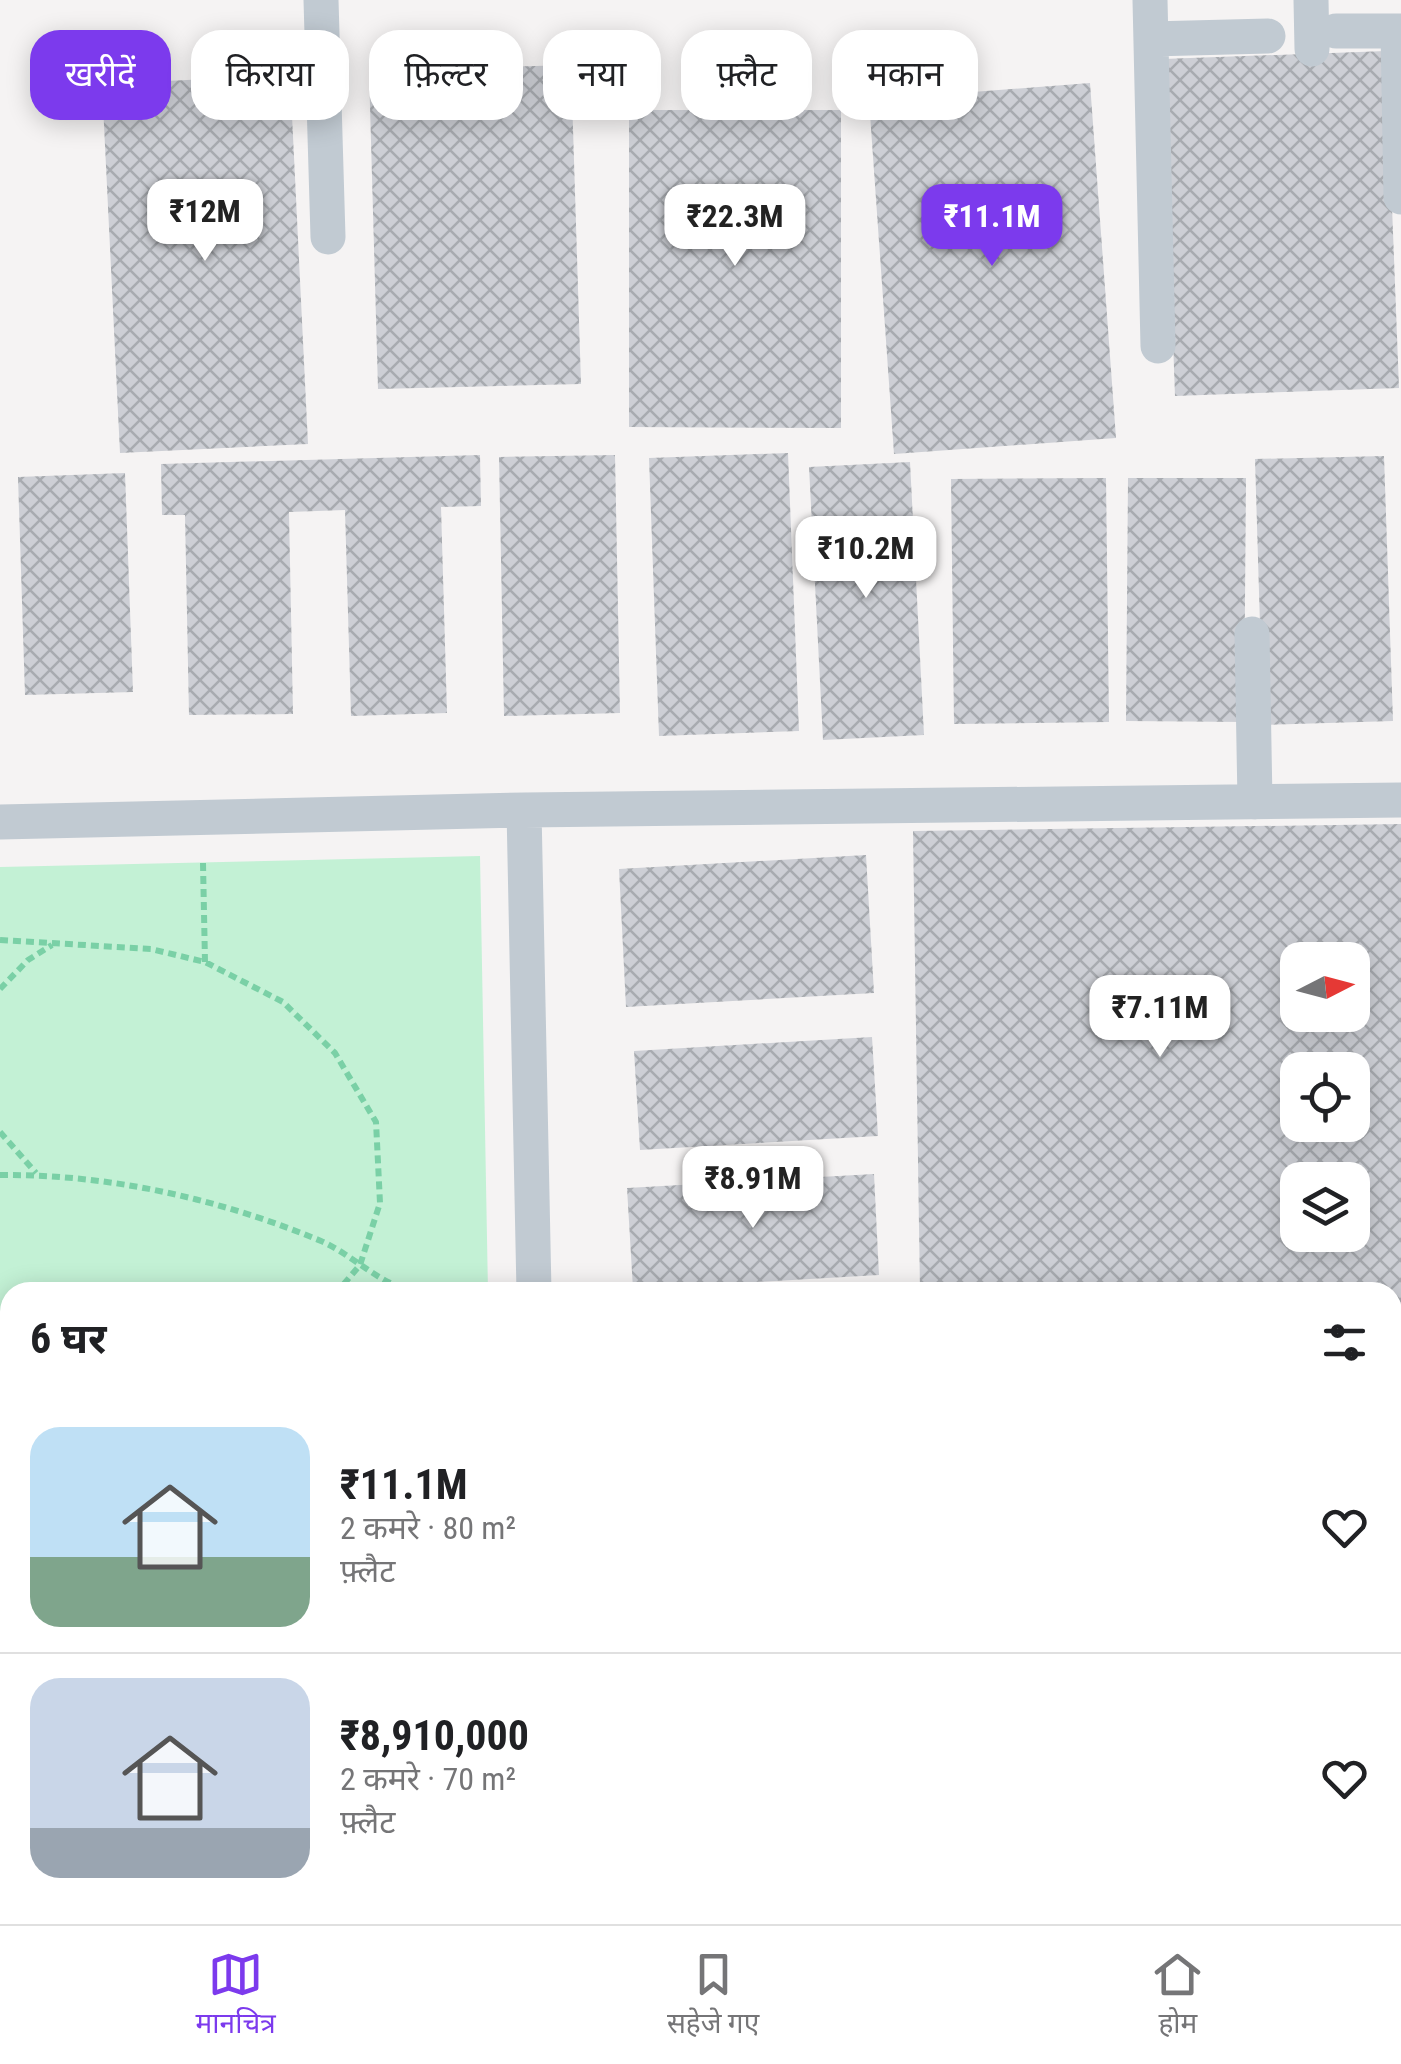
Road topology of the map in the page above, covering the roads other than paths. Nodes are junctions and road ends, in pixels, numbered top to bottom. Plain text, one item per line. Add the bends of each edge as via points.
1 (321, 0) edge
2 (1150, 0) edge
3 (1311, 0) edge
4 (1399, 31) edge
5 (1268, 36) dead end
6 (1151, 39) junction
7 (1401, 197) edge
8 (328, 237) dead end
9 (1158, 346) dead end
10 (1252, 634) dead end
11 (1401, 800) edge
12 (1255, 802) junction
13 (524, 810) junction
14 (0, 822) edge
15 (534, 1282) edge

1 - 8 street
2 - 6 street
3 - 4 street via 1324,40
4 - 7 street
5 - 6 street
6 - 9 street
10 - 12 street
11 - 12 street
12 - 13 street
13 - 14 street
13 - 15 street

